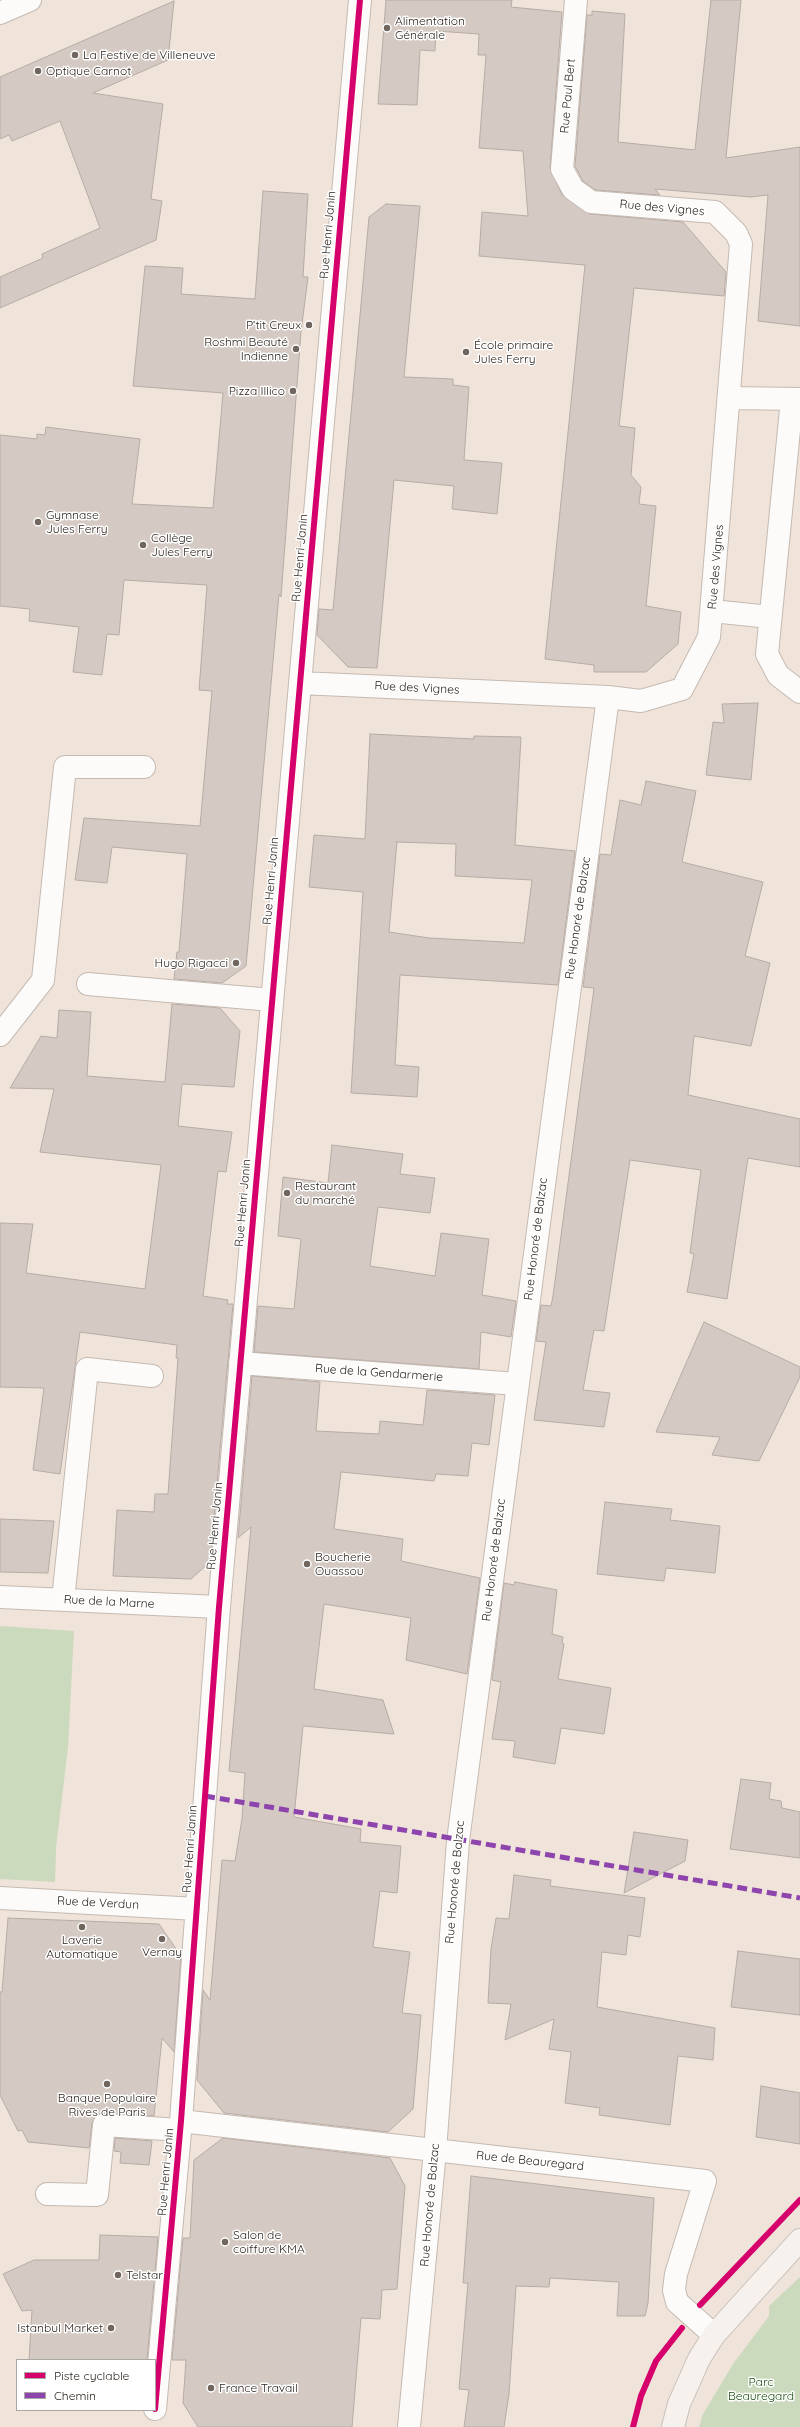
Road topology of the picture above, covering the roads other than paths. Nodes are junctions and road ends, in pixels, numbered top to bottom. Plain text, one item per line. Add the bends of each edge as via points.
1 (30, 0) edge
2 (360, 0) edge
3 (576, 0) edge
4 (0, 13) edge
5 (572, 189) joint
6 (730, 398) junction
7 (796, 399) edge
8 (712, 611) junction
9 (770, 617) junction
10 (300, 683) junction
11 (800, 692) edge
12 (608, 697) junction
13 (144, 767) dead end
14 (88, 984) dead end
15 (272, 1000) junction
16 (0, 1035) edge
17 (240, 1363) junction
18 (152, 1376) dead end
19 (517, 1384) junction
20 (0, 1597) edge
21 (63, 1600) junction
22 (219, 1607) junction
23 (0, 1898) edge
24 (197, 1909) junction
25 (181, 2125) junction
26 (435, 2151) junction
27 (47, 2194) dead end
28 (800, 2240) edge
29 (714, 2335) junction
30 (156, 2399) edge
31 (155, 2411) edge
32 (153, 2427) edge
33 (409, 2427) edge
34 (673, 2427) edge

1 - 4 street
2 - 10 street, Rue Henri Janin
3 - 5 street, Rue Paul Bert via 562,169
5 - 6 street, Rue des Vignes via 591,202 715,212 736,233 741,244
6 - 7 street
6 - 8 street, Rue des Vignes
7 - 9 street
8 - 9 street
8 - 12 street, Rue des Vignes via 709,637 682,689 642,701
9 - 11 street via 767,654 778,675
10 - 12 street, Rue des Vignes
10 - 15 street, Rue Henri Janin
12 - 19 street, Rue Honoré de Balzac
13 - 16 street via 65,767 43,980
14 - 15 street
15 - 17 street, Rue Henri Janin
17 - 19 street, Rue de la Gendarmerie
17 - 22 street, Rue Henri Janin
18 - 21 street via 87,1369
19 - 26 street, Rue Honoré de Balzac via 458,1841
20 - 21 street, Rue de la Marne
21 - 22 street, Rue de la Marne
22 - 24 street, Rue Henri Janin
23 - 24 street, Rue de Verdun
24 - 25 street, Rue Henri Janin
25 - 26 street, Rue de Beauregard
25 - 27 street, Rue de Beauregard via 104,2125 96,2195
25 - 30 street, Rue Henri Janin
26 - 29 street, Rue de Beauregard via 705,2181 676,2274 674,2290 677,2302
26 - 33 street, Rue Honoré de Balzac
28 - 29 main road
29 - 34 main road via 699,2359
31 - 32 street, Rue Henri Janin

